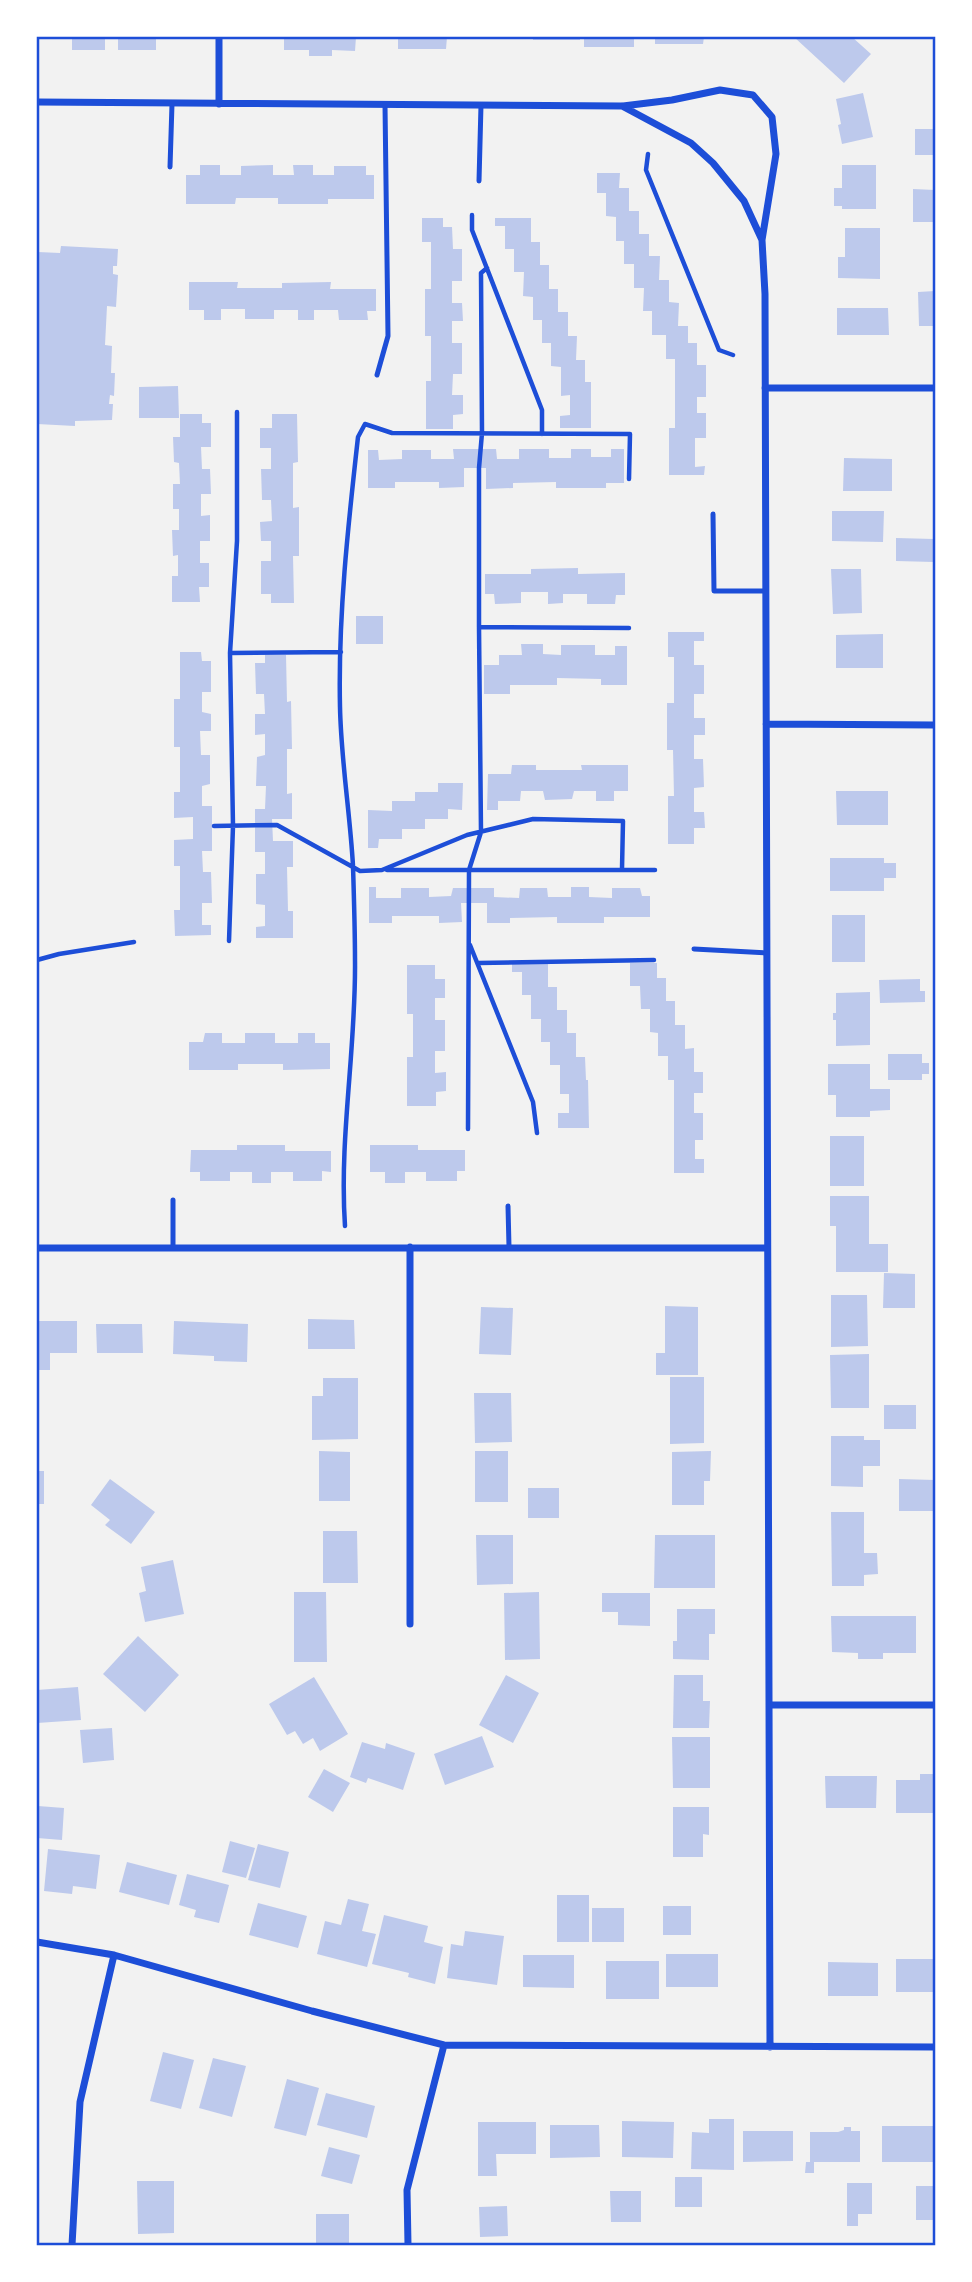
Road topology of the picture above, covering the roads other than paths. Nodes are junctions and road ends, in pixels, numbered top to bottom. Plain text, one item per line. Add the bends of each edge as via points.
1 (219, 37) edge
2 (37, 102) edge
3 (172, 104) junction
4 (219, 104) junction
5 (385, 105) junction
6 (481, 105) junction
7 (622, 106) junction
8 (170, 166) dead end
9 (479, 181) dead end
10 (762, 240) junction
11 (377, 374) dead end
12 (765, 388) junction
13 (935, 388) edge
14 (713, 514) dead end
15 (766, 591) junction
16 (766, 724) junction
17 (935, 725) edge
18 (694, 949) dead end
19 (767, 953) junction
20 (173, 1200) dead end
21 (508, 1206) dead end
22 (410, 1247) junction
23 (509, 1247) junction
24 (37, 1248) edge
25 (173, 1248) junction
26 (766, 1248) junction
27 (410, 1624) dead end
28 (769, 1705) junction
29 (935, 1705) edge
30 (37, 1942) edge
31 (114, 1955) junction
32 (444, 2045) junction
33 (935, 2047) edge
34 (770, 2048) junction
35 (72, 2245) edge
36 (408, 2245) edge

1 - 4 street
2 - 3 street
3 - 4 street
3 - 8 lane
4 - 5 street
5 - 6 street
5 - 11 lane via 388,336
6 - 7 street
6 - 9 lane
7 - 10 street via 691,143 713,163 744,201
7 - 10 street via 720,90 752,95 772,117 776,153
10 - 12 street
12 - 13 street
12 - 15 street
14 - 15 lane via 714,591
15 - 16 street
16 - 17 street
16 - 19 street
18 - 19 lane
19 - 26 street
20 - 25 lane
21 - 23 lane
22 - 23 street
22 - 25 street
22 - 27 street
23 - 26 street
24 - 25 street
26 - 28 street
28 - 29 street
28 - 34 street
30 - 31 street
31 - 32 street
31 - 35 street via 80,2102
32 - 34 street
32 - 36 street via 407,2190
33 - 34 street

